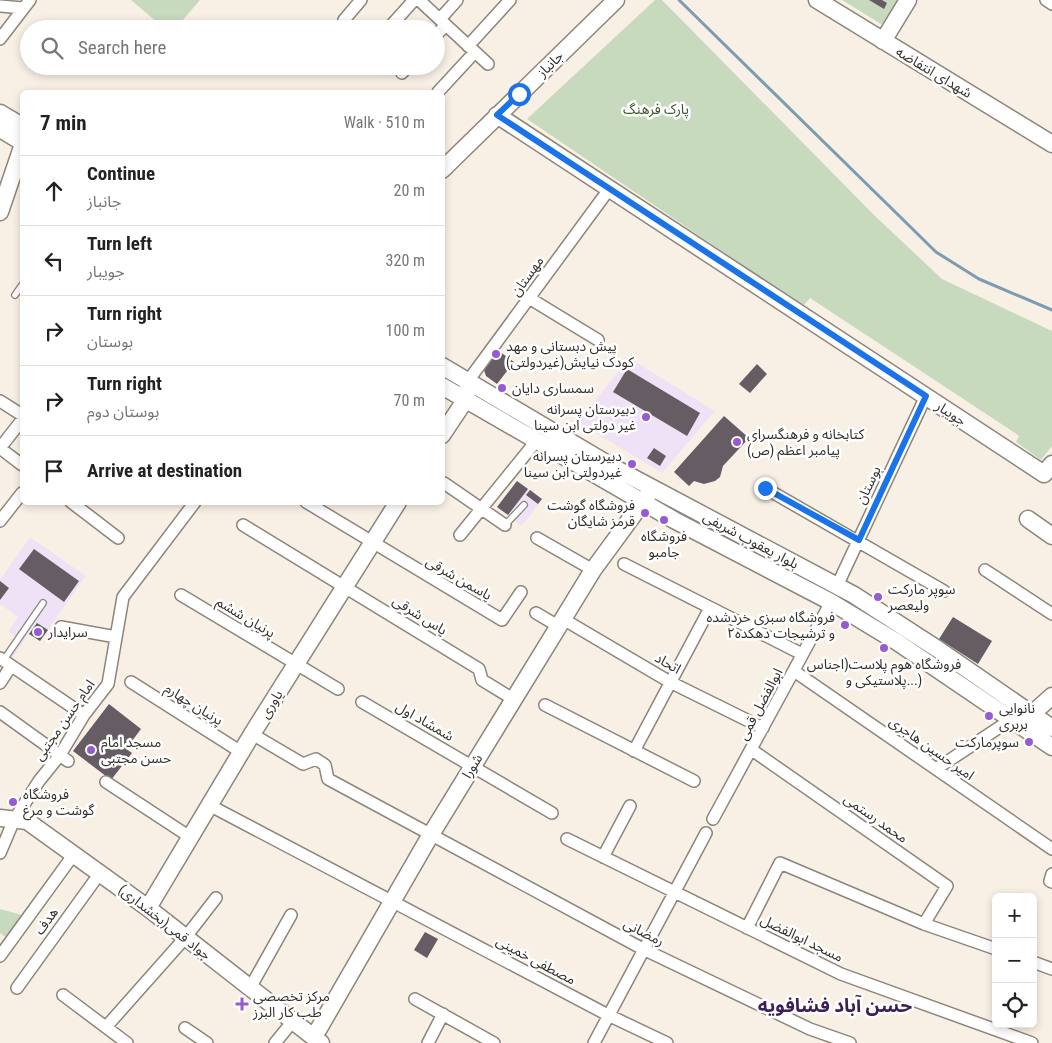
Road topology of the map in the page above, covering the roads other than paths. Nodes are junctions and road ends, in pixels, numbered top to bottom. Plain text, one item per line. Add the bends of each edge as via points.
1 (362, 0) edge
2 (414, 0) edge
3 (419, 0) edge
4 (457, 0) edge
5 (510, 0) edge
6 (616, 0) edge
7 (816, 0) edge
8 (908, 0) edge
9 (1046, 0) edge
10 (27, 4) edge
11 (1052, 4) edge
12 (0, 6) edge
13 (344, 20) dead end
14 (396, 20) edge
15 (441, 20) edge
16 (444, 20) edge
17 (445, 24) edge
18 (0, 39) edge
19 (883, 41) junction
20 (471, 49) junction
21 (488, 64) dead end
22 (440, 90) edge
23 (0, 113) edge
24 (497, 115) junction
25 (20, 125) edge
26 (0, 129) edge
27 (20, 141) edge
28 (1052, 144) edge
29 (20, 151) edge
30 (445, 167) edge
31 (5, 180) edge
32 (610, 188) junction
33 (0, 212) edge
34 (20, 288) edge
35 (15, 295) dead end
36 (529, 298) junction
37 (598, 340) dead end
38 (445, 368) edge
39 (468, 381) junction
40 (445, 388) edge
41 (926, 396) junction
42 (466, 399) junction
43 (0, 401) edge
44 (20, 414) edge
45 (20, 423) edge
46 (445, 430) edge
47 (537, 440) junction
48 (0, 448) edge
49 (20, 463) edge
50 (1052, 464) edge
51 (445, 484) edge
52 (653, 488) junction
53 (765, 488) dead end
54 (20, 496) edge
55 (643, 502) junction
56 (75, 505) edge
57 (193, 505) edge
58 (311, 505) edge
59 (396, 505) edge
60 (524, 505) dead end
61 (482, 509) junction
62 (1028, 520) dead end
63 (0, 521) edge
64 (243, 525) dead end
65 (505, 525) joint
66 (460, 535) dead end
67 (1052, 536) edge
68 (118, 538) dead end
69 (537, 538) dead end
70 (859, 540) junction
71 (372, 544) junction
72 (624, 564) dead end
73 (593, 570) junction
74 (985, 570) dead end
75 (345, 586) junction
76 (837, 586) junction
77 (944, 591) dead end
78 (520, 592) dead end
79 (181, 595) dead end
80 (831, 602) junction
81 (42, 603) dead end
82 (710, 608) junction
83 (536, 613) dead end
84 (1052, 614) edge
85 (560, 622) junction
86 (61, 628) dead end
87 (116, 637) junction
88 (802, 654) junction
89 (5, 662) edge
90 (296, 664) junction
91 (794, 671) junction
92 (130, 682) dead end
93 (670, 682) junction
94 (0, 683) edge
95 (338, 688) dead end
96 (1052, 696) edge
97 (513, 699) junction
98 (362, 702) dead end
99 (545, 705) dead end
100 (0, 712) edge
101 (1032, 714) junction
102 (84, 715) junction
103 (1012, 719) junction
104 (763, 728) junction
105 (1052, 728) edge
106 (252, 734) junction
107 (1052, 747) edge
108 (634, 750) junction
109 (752, 750) junction
110 (241, 752) junction
111 (64, 758) junction
112 (473, 765) junction
113 (936, 769) junction
114 (694, 781) dead end
115 (106, 782) dead end
116 (209, 805) junction
117 (630, 806) dead end
118 (552, 813) dead end
119 (7, 819) edge
120 (713, 819) dead end
121 (706, 833) dead end
122 (430, 836) junction
123 (190, 837) junction
124 (567, 839) dead end
125 (1052, 849) edge
126 (0, 853) edge
127 (74, 854) junction
128 (603, 857) junction
129 (100, 873) junction
130 (1052, 874) edge
131 (1052, 882) edge
132 (674, 892) junction
133 (216, 898) dead end
134 (392, 902) junction
135 (148, 908) junction
136 (291, 915) dead end
137 (924, 924) junction
138 (747, 928) junction
139 (185, 938) junction
140 (992, 948) edge
141 (643, 949) junction
142 (0, 956) edge
143 (1037, 963) edge
144 (1052, 969) edge
145 (17, 988) dead end
146 (250, 988) junction
147 (63, 995) dead end
148 (415, 999) dead end
149 (442, 1014) junction
150 (608, 1015) junction
151 (293, 1021) junction
152 (106, 1027) junction
153 (185, 1028) dead end
154 (318, 1040) edge
155 (127, 1043) edge
156 (207, 1043) edge
157 (275, 1043) edge
158 (428, 1043) edge
159 (494, 1043) edge
160 (594, 1043) edge
161 (667, 1043) edge
162 (850, 1043) edge
163 (1032, 1043) edge

1 - 13 street
2 - 14 street
3 - 15 street
4 - 16 street
5 - 20 street
6 - 24 street, جانباز
7 - 19 street, شهدای انتفاضه
8 - 19 street
9 - 11 street
10 - 12 street
10 - 18 street
17 - 20 street
19 - 28 street, شهدای انتفاضه
20 - 21 street
20 - 22 street
23 - 25 street
24 - 30 street, جانباز
24 - 32 street, جویبار
26 - 27 street
29 - 31 street
31 - 33 street
32 - 36 street, مهستان
32 - 41 street, جویبار
34 - 35 lane
36 - 37 street
36 - 39 street, مهستان
38 - 39 street, بلوار یعقوب شریفی
39 - 42 street
39 - 52 street, بلوار یعقوب شریفی
40 - 42 street, بلوار یعقوب شریفی
41 - 50 street, جویبار via 1044,474
41 - 70 street, بوستان
42 - 46 street
42 - 47 street, بلوار یعقوب شریفی
43 - 44 street
45 - 48 street
47 - 55 street, بلوار یعقوب شریفی
47 - 61 street
48 - 49 street
51 - 61 street
52 - 55 street, شورا
52 - 76 street, بلوار یعقوب شریفی
53 - 70 street
54 - 63 street
55 - 73 street, شورا
55 - 80 street, بلوار یعقوب شریفی
56 - 68 street
57 - 87 street, امام حسن مجتبی via 123,597
58 - 71 street
59 - 71 street, یاوری
60 - 65 lane
61 - 65 street
61 - 66 street
62 - 67 street
64 - 75 street, یاس شرقی
69 - 73 street
70 - 76 street, بوستان
70 - 77 street
71 - 75 street, یاوری
71 - 78 street, یاسمن شرقی via 502,620
72 - 82 street
73 - 85 street, شورا
74 - 84 street
75 - 90 street, یاوری
75 - 97 street, یاس شرقی via 479,669 482,680
76 - 101 street, بلوار یعقوب شریفی via 940,650
79 - 90 street, پرنیان ششم
80 - 88 street, ابوالفضل قمی
80 - 103 street, بلوار یعقوب شریفی
81 - 89 lane
82 - 88 street
82 - 93 street
83 - 85 street, اتحاد
85 - 93 street, اتحاد
85 - 97 street, شورا
86 - 87 street
87 - 102 street, امام حسن مجتبی via 108,684
88 - 91 street, ابوالفضل قمی
89 - 94 street
89 - 102 street
90 - 95 street, پرنیان ششم
90 - 106 street, یاوری
91 - 104 street, ابوالفضل قمی
91 - 113 street, امیر حسین هاجری
92 - 110 street, پرنیان چهارم
93 - 104 street, اتحاد
93 - 108 street
96 - 101 street
97 - 112 street, شورا
98 - 112 street, شمشاد اول
99 - 108 street
100 - 111 street
101 - 103 street
101 - 105 street, بلوار یعقوب شریفی
102 - 111 street, امام حسن مجتبی
103 - 107 street, بلوار یعقوب شریفی
103 - 113 street
104 - 109 street, ابوالفضل قمی
106 - 110 street, یاوری
106 - 122 street, رمضانی via 303,764 316,759 325,765 328,779
108 - 114 street
109 - 120 street, ابوالفضل قمی
109 - 137 street, محمد رستمی via 947,886
110 - 116 street, یاوری
111 - 119 street, امام حسن مجتبی via 39,781
112 - 118 street, شمشاد اول
112 - 122 street, شورا
113 - 125 street, امیر حسین هاجری
115 - 123 street
116 - 123 street, یاوری
116 - 134 street, مصطفی خمینی
117 - 128 street
119 - 126 street, امام حسن مجتبی
119 - 127 street, جواد قمی(بخشداری) via 27,820
121 - 132 street
122 - 134 street, شورا
122 - 141 street, رمضانی
123 - 135 street, یاوری
124 - 128 street, مسجد ابوالفضل
127 - 129 street, جواد قمی(بخشداری)
127 - 142 street
128 - 132 street, مسجد ابوالفضل
129 - 135 street, جواد قمی(بخشداری)
129 - 145 street, هدف
130 - 131 street
132 - 138 street, مسجد ابوالفضل
132 - 141 street
133 - 139 street
134 - 150 street, مصطفی خمینی
134 - 154 street, شورا
135 - 139 street, جواد قمی(بخشداری)
136 - 146 street
137 - 138 street via 780,863
137 - 140 street
138 - 163 street, مسجد ابوالفضل via 841,974
139 - 146 street, جواد قمی(بخشداری)
139 - 152 street
141 - 150 street
141 - 162 street, رمضانی via 810,1029
143 - 144 street
146 - 151 street, جواد قمی(بخشداری)
147 - 152 street
148 - 149 street
149 - 158 street
149 - 159 street
150 - 160 street
150 - 161 street, مصطفی خمینی
151 - 154 street, جواد قمی(بخشداری)
151 - 157 street
152 - 155 street
153 - 156 street

